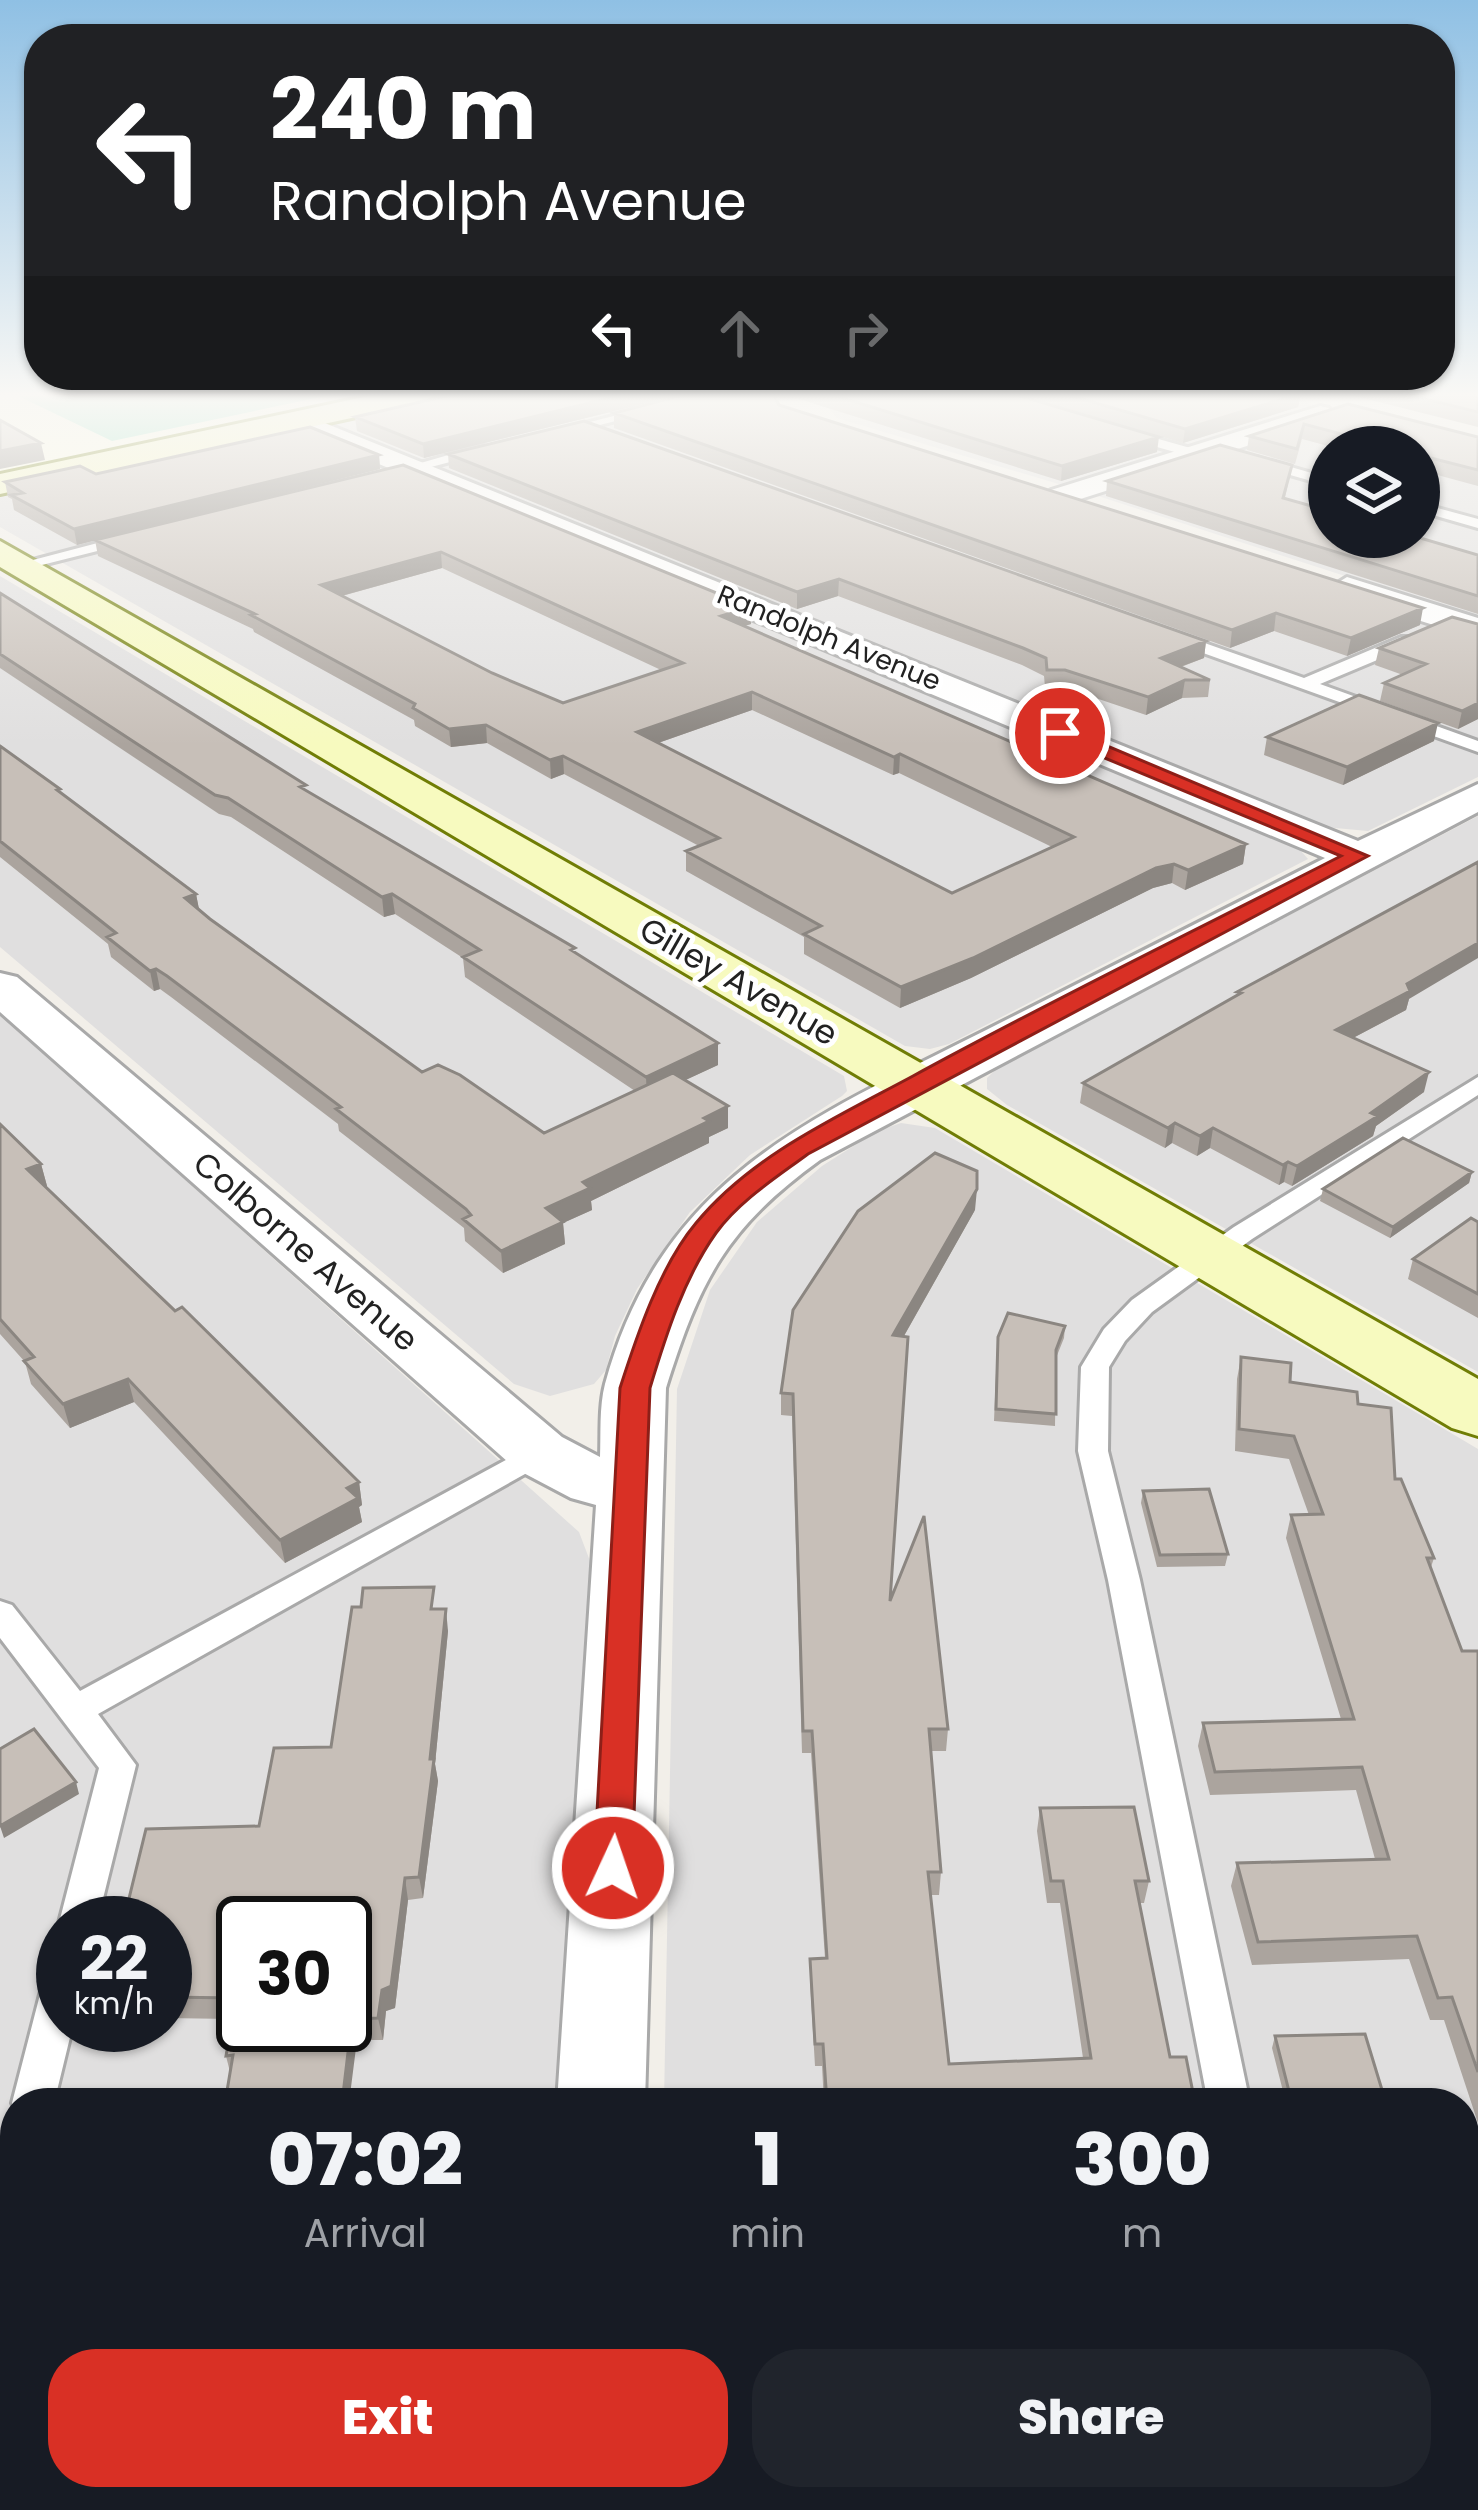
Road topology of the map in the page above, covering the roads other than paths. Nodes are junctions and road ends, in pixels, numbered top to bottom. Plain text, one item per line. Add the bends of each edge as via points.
1 (498, 511) edge
2 (1440, 513) edge
3 (1478, 524) edge
4 (143, 535) edge
5 (11, 558) edge
6 (1323, 580) edge
7 (1466, 625) edge
8 (1158, 631) edge
9 (1306, 684) junction
10 (1478, 747) edge
11 (1478, 796) edge
12 (1358, 856) junction
13 (0, 987) edge
14 (916, 1084) junction
15 (1478, 1084) edge
16 (1209, 1257) junction
17 (1478, 1411) edge
18 (539, 1453) junction
19 (629, 1484) junction
20 (0, 1614) edge
21 (76, 1710) junction
22 (85, 1896) edge
23 (46, 2052) edge
24 (37, 2088) edge
25 (602, 2088) edge
26 (1226, 2088) edge

1 - 12 street, Randolph Avenue
2 - 3 lane
4 - 5 lane
5 - 14 street, Gilley Avenue
6 - 7 street
7 - 9 lane
8 - 9 lane
9 - 10 lane
11 - 12 street
12 - 14 street
13 - 18 street, Colborne Avenue
14 - 16 street, Gilley Avenue
14 - 19 street via 799,1148 705,1229 656,1322 635,1388
15 - 16 lane
16 - 17 street, Gilley Avenue
16 - 26 lane via 1114,1335 1095,1366 1090,1405 1093,1451
18 - 19 street, Colborne Avenue via 594,1482
18 - 21 lane
19 - 25 street
20 - 21 lane
21 - 22 lane via 118,1765
23 - 24 lane

